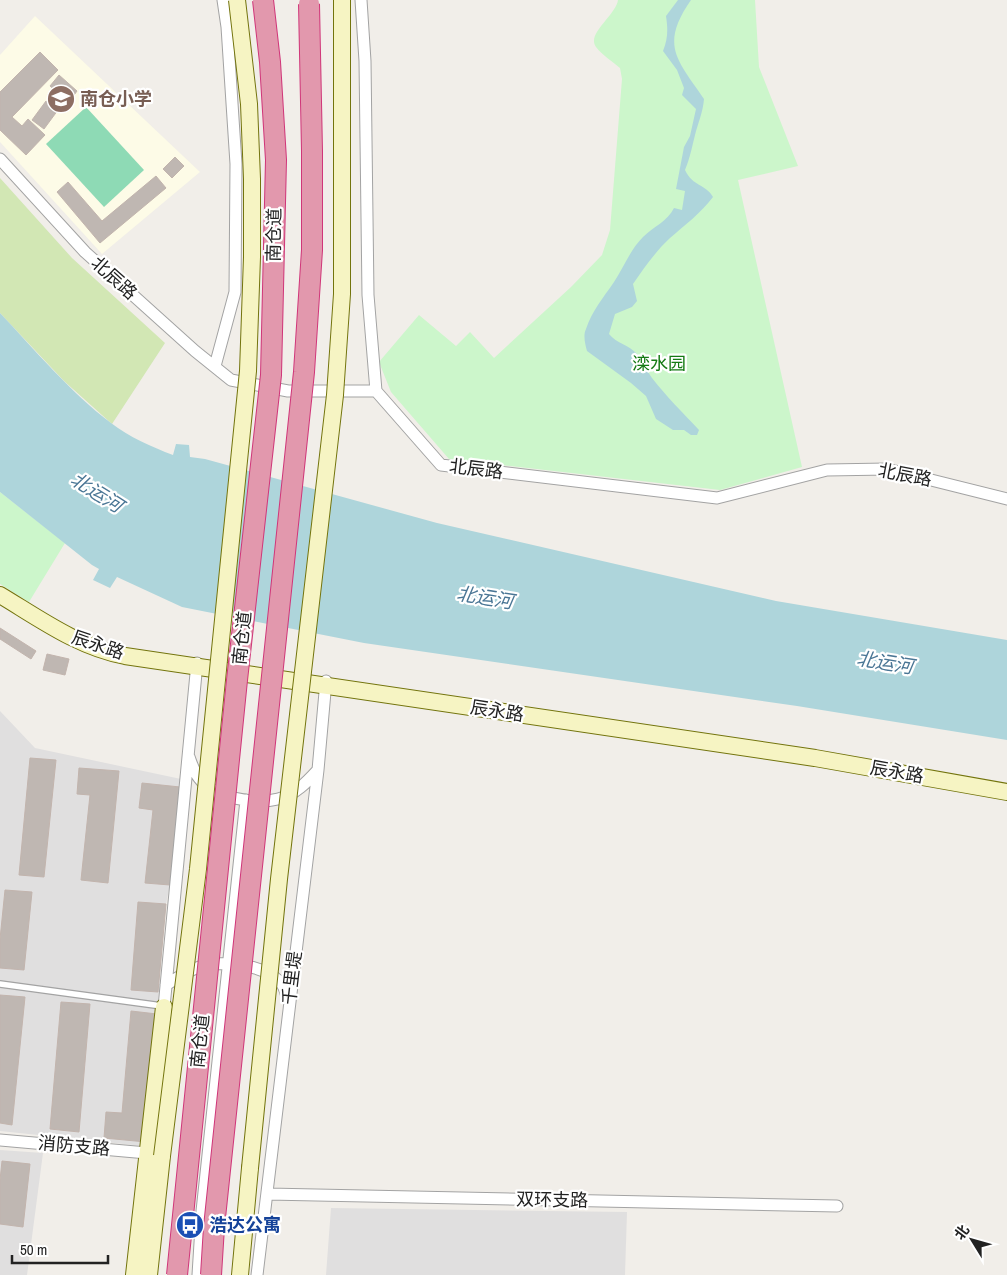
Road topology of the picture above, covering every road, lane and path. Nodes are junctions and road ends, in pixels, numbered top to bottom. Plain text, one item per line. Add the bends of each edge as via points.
1 (223, 0) edge
2 (236, 0) edge
3 (264, 0) edge
4 (342, 0) edge
5 (361, 0) edge
6 (309, 4) dead end
7 (0, 159) edge
8 (215, 366) junction
9 (376, 391) junction
10 (1007, 499) edge
11 (0, 590) edge
12 (0, 595) edge
13 (194, 668) junction
14 (326, 683) junction
15 (188, 753) junction
16 (318, 770) junction
17 (1007, 784) edge
18 (1007, 792) edge
19 (246, 800) junction
20 (230, 964) junction
21 (0, 984) edge
22 (166, 985) junction
23 (289, 1001) junction
24 (164, 1007) junction
25 (0, 1140) edge
26 (155, 1154) junction
27 (268, 1194) junction
28 (837, 1206) dead end
29 (134, 1275) edge
30 (149, 1275) edge
31 (178, 1275) edge
32 (198, 1275) edge
33 (211, 1275) edge
34 (240, 1275) edge
35 (257, 1275) edge

1 - 8 street via 236,164 235,292
2 - 26 street, bridge via 249,104 252,169 248,371 198,869
3 - 31 highway, 南仓道, bridge via 276,160 271,375
4 - 34 street, bridge via 342,294 335,395 279,879
5 - 9 street via 365,61 368,295
6 - 33 highway, 南仓道, bridge via 312,250 304,372
7 - 8 street, 北辰路 via 85,252
8 - 9 street, 北辰路 via 231,380 288,391
9 - 10 street, 北辰路 via 441,465 716,498 827,470 887,468
11 - 13 street, 辰永路 via 66,631 101,646
12 - 13 street, 辰永路 via 62,633 92,647
13 - 14 street, 辰永路
13 - 15 street
14 - 16 street, 千里堤
14 - 17 street, 辰永路 via 795,750
14 - 18 street, 辰永路 via 815,758
15 - 19 street via 200,780 222,794
15 - 22 street
16 - 19 street via 306,783 278,800
16 - 23 street, 千里堤
19 - 20 street
20 - 22 street via 194,969
20 - 23 street via 269,974 280,982
20 - 32 street via 202,1211
21 - 24 lane
22 - 24 street
23 - 27 street, 千里堤
24 - 26 street
25 - 26 street, 消防支路
26 - 29 street
26 - 30 street
27 - 28 street, 双环支路
27 - 35 street, 千里堤

